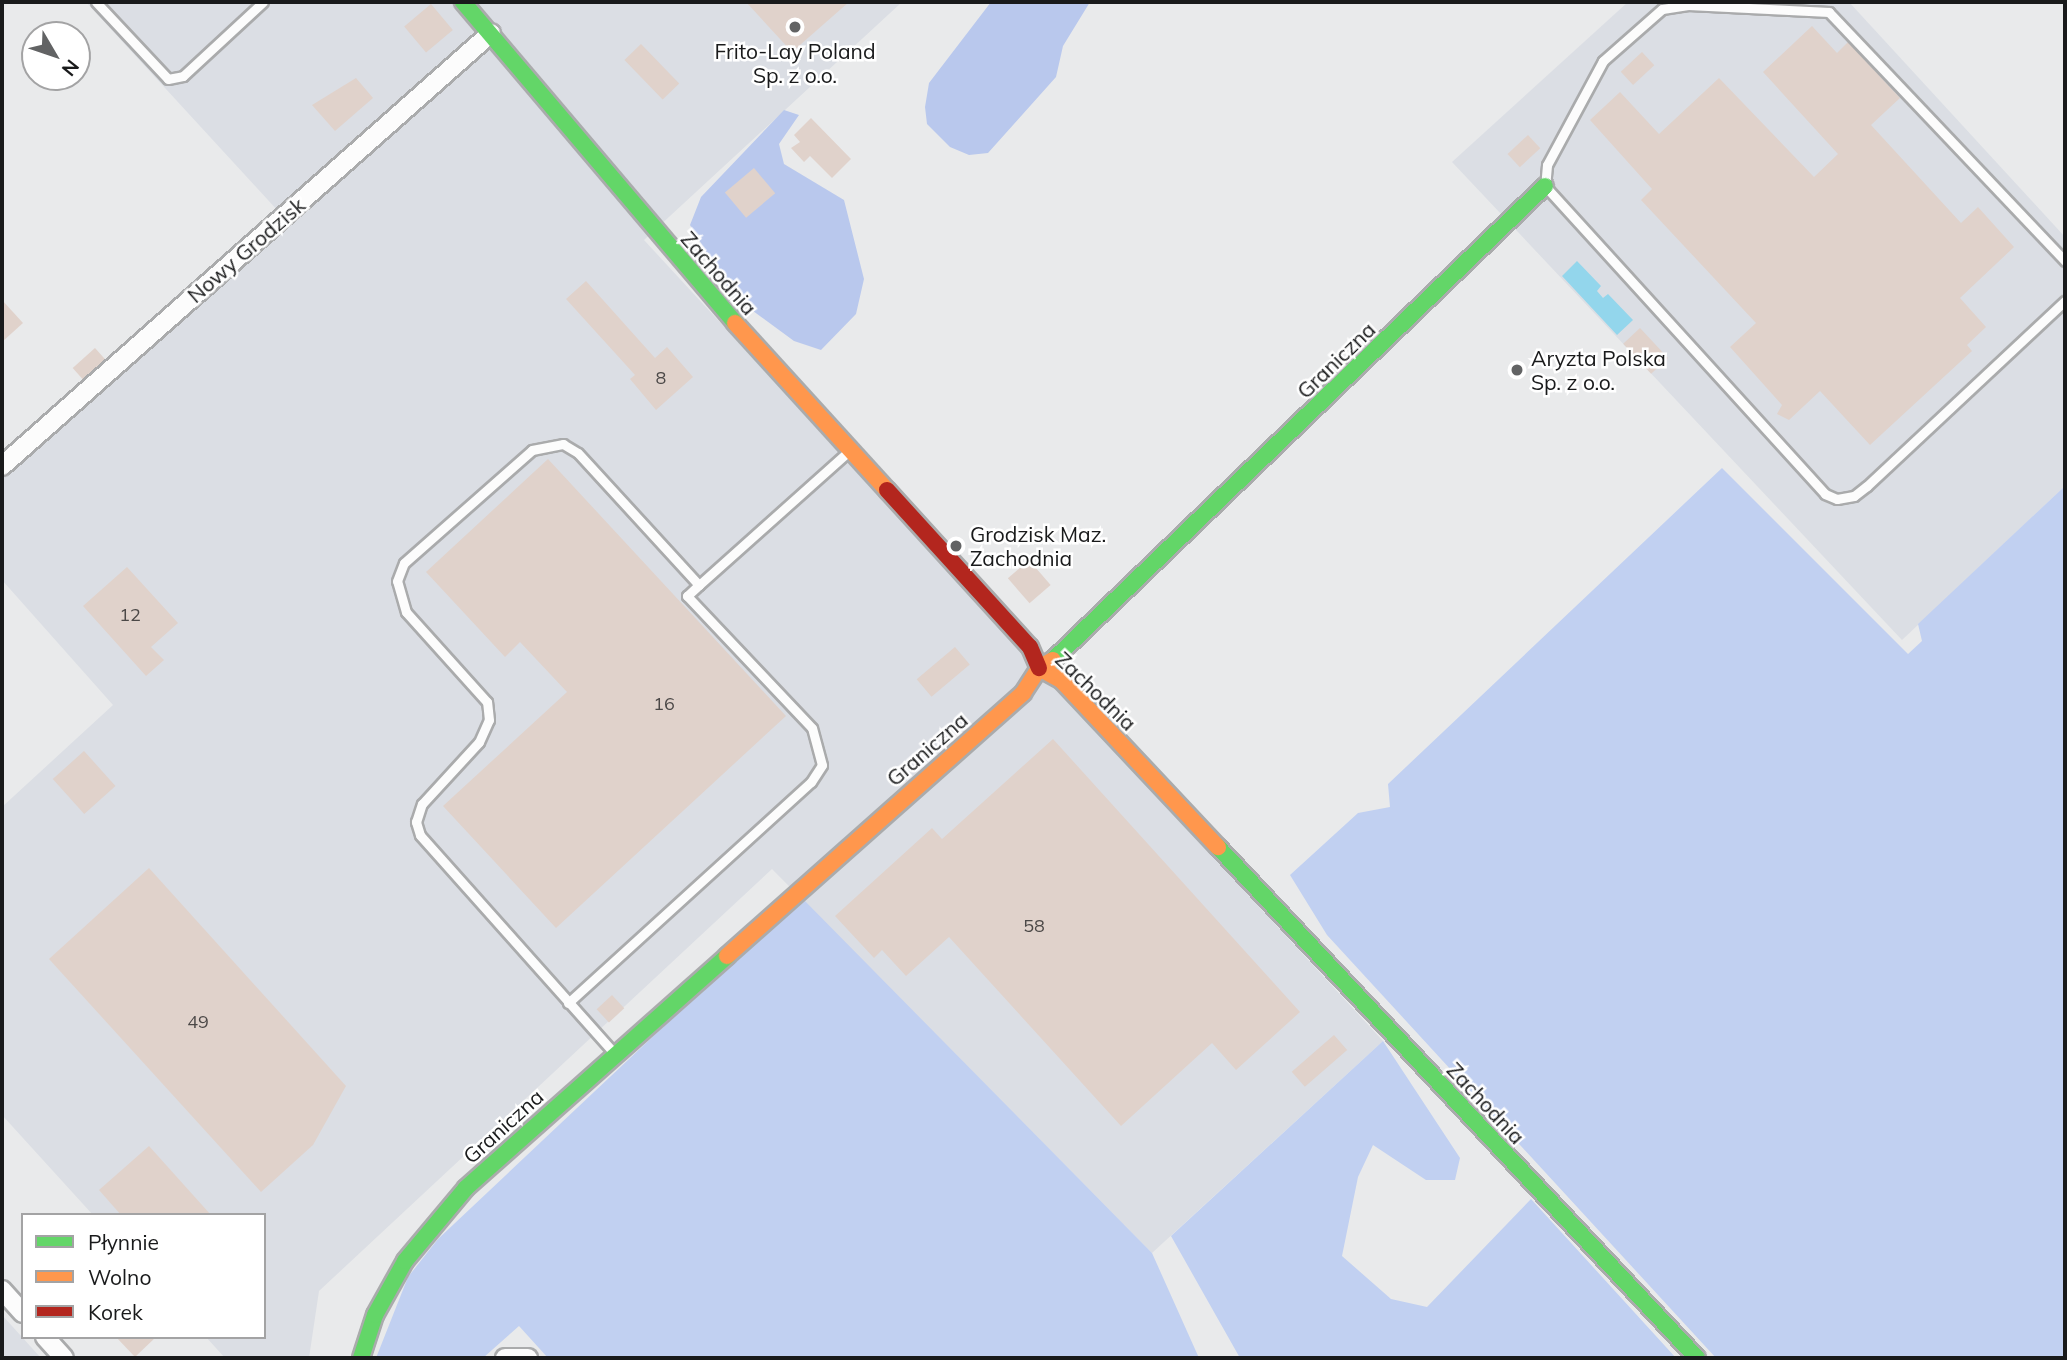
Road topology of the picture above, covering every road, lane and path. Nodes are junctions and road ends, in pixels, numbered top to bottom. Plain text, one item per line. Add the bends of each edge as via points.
1 (96, 2) edge
2 (263, 2) edge
3 (463, 2) edge
4 (491, 33) junction
5 (1545, 186) junction
6 (2065, 261) edge
7 (2065, 301) edge
8 (850, 449) junction
9 (2, 466) edge
10 (699, 585) junction
11 (1039, 668) junction
12 (568, 1003) junction
13 (615, 1054) junction
14 (2, 1290) edge
15 (21, 1311) edge
16 (47, 1339) edge
17 (64, 1358) edge
18 (361, 1358) edge
19 (505, 1358) edge
20 (528, 1358) edge
21 (1697, 1358) edge

1 - 2 lane via 168,79 183,76
3 - 4 street, Zachodnia
4 - 8 street, Zachodnia via 696,281
4 - 9 street, Nowy Grodzisk
5 - 6 lane via 1554,144 1581,94 1614,49 1662,9 1818,10 1838,17 1852,30
5 - 7 lane via 1825,494 1837,499 1854,496 1867,486
5 - 11 street, Graniczna via 1065,653
8 - 10 lane
8 - 11 street, Zachodnia via 1030,647
10 - 12 lane via 687,596 812,728 822,765 811,782
10 - 12 lane via 578,453 545,443 404,563 397,581 406,612 486,702 489,720 479,742 422,804 416,822 420,835
11 - 13 street, Graniczna via 1023,693
11 - 21 street, Zachodnia via 1062,681
12 - 13 lane
13 - 18 street, Graniczna via 466,1188 424,1234 380,1306
14 - 15 street
16 - 17 street
19 - 20 street

